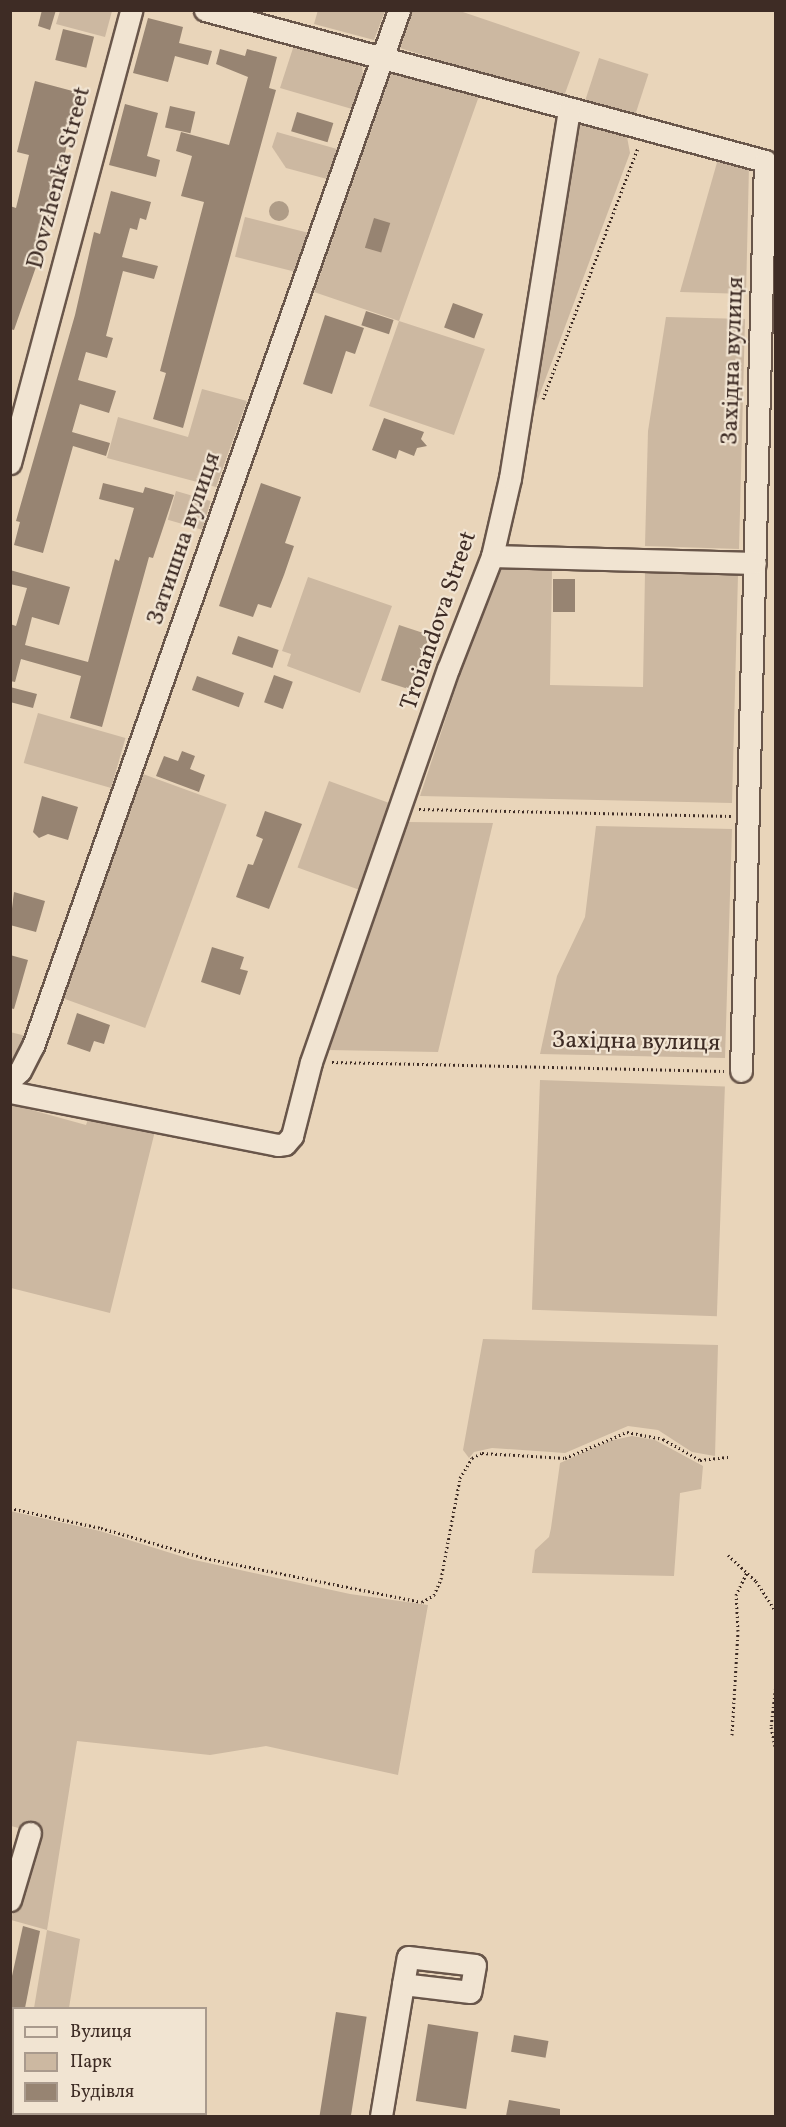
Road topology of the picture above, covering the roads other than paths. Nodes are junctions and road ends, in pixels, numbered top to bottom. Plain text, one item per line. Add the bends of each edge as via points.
1 (131, 10) edge
2 (206, 10) edge
3 (399, 10) edge
4 (381, 61) junction
5 (569, 111) junction
6 (10, 463) edge
7 (492, 556) junction
8 (754, 563) junction
9 (741, 1071) road end
10 (10, 1080) edge
11 (10, 1092) edge
12 (30, 1833) dead end
13 (10, 1900) edge
14 (403, 1984) dead end
15 (381, 2116) edge

1 - 6 street, Dovzhenka Street
2 - 4 street
3 - 4 street, Затишна вулиця
4 - 5 street
4 - 10 street, Затишна вулиця via 33,1046 20,1071
5 - 7 street, Troiandova Street via 510,478
5 - 8 street, Західна вулиця via 765,161
7 - 8 street
7 - 11 street, Troiandova Street via 448,669 403,808 311,1062 292,1136 285,1144
8 - 9 street, Західна вулиця
12 - 13 street
14 - 15 street

